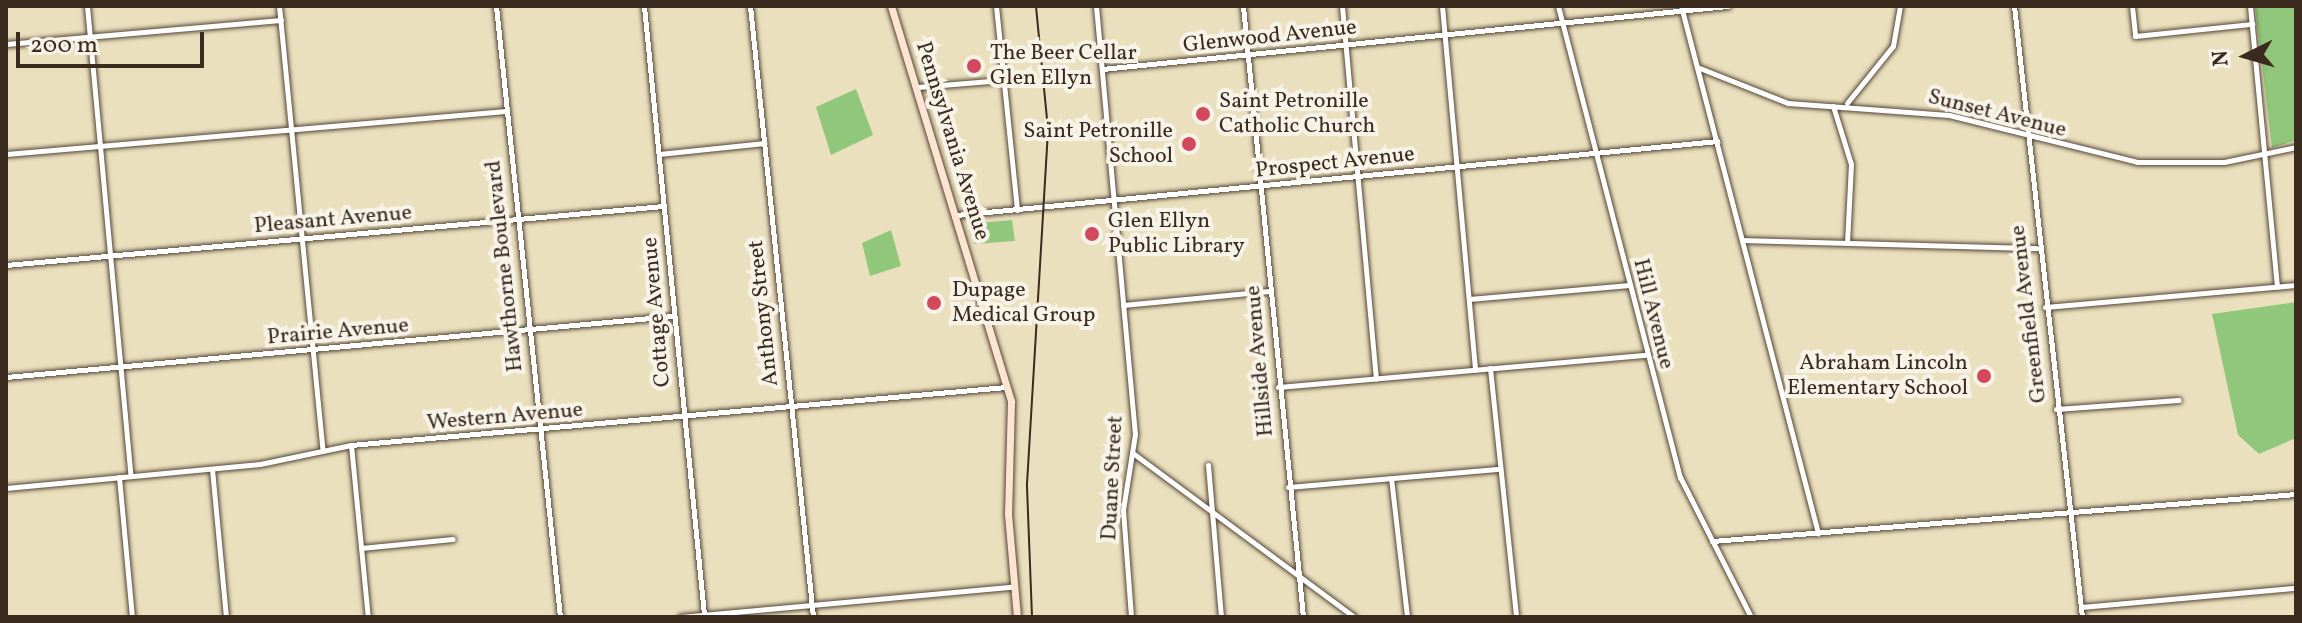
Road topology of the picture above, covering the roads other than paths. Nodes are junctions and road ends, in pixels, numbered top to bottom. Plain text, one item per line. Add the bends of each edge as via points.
1 (87, 6) edge
2 (279, 6) edge
3 (496, 6) edge
4 (644, 6) edge
5 (750, 6) edge
6 (891, 6) edge
7 (996, 6) edge
8 (1096, 6) edge
9 (1243, 6) edge
10 (1342, 6) edge
11 (1442, 6) edge
12 (1558, 6) edge
13 (1728, 6) edge
14 (1900, 6) edge
15 (2014, 6) edge
16 (2132, 6) edge
17 (2250, 6) edge
18 (1682, 9) edge
19 (281, 20) junction
20 (1562, 23) junction
21 (2252, 24) junction
22 (1444, 35) junction
23 (90, 36) junction
24 (6, 44) edge
25 (1346, 45) junction
26 (1248, 56) junction
27 (1697, 67) junction
28 (1102, 69) junction
29 (1004, 80) junction
30 (917, 87) junction
31 (1847, 103) junction
32 (1833, 106) junction
33 (506, 111) junction
34 (291, 130) junction
35 (2026, 135) junction
36 (1717, 141) junction
37 (764, 143) junction
38 (100, 146) junction
39 (2296, 147) edge
40 (1595, 153) junction
41 (6, 154) edge
42 (659, 154) junction
43 (2264, 155) junction
44 (1457, 167) junction
45 (1358, 177) junction
46 (1260, 187) junction
47 (1114, 201) junction
48 (663, 206) junction
49 (1017, 210) junction
50 (956, 215) junction
51 (517, 221) junction
52 (302, 240) junction
53 (1743, 240) junction
54 (1847, 243) junction
55 (2037, 248) junction
56 (110, 256) junction
57 (6, 265) edge
58 (1629, 285) junction
59 (2296, 285) edge
60 (2277, 287) junction
61 (1269, 291) junction
62 (1469, 299) junction
63 (1123, 305) junction
64 (2045, 307) junction
65 (673, 316) junction
66 (527, 331) junction
67 (313, 350) junction
68 (1647, 355) junction
69 (121, 367) junction
70 (1490, 368) junction
71 (1475, 370) junction
72 (6, 377) edge
73 (1376, 378) junction
74 (1007, 387) junction
75 (1278, 387) junction
76 (2179, 400) dead end
77 (790, 407) junction
78 (2056, 410) junction
79 (685, 417) junction
80 (538, 430) junction
81 (351, 445) junction
82 (323, 451) junction
83 (1134, 454) junction
84 (1208, 465) dead end
85 (212, 469) junction
86 (1500, 469) junction
87 (131, 476) junction
88 (119, 477) junction
89 (1391, 478) junction
90 (1288, 487) junction
91 (6, 488) edge
92 (2296, 494) edge
93 (1211, 512) junction
94 (2067, 512) junction
95 (1818, 533) junction
96 (453, 539) dead end
97 (1712, 541) junction
98 (361, 548) junction
99 (1298, 574) junction
100 (1012, 587) junction
101 (2296, 588) edge
102 (812, 605) junction
103 (2081, 607) junction
104 (704, 615) junction
105 (132, 617) edge
106 (226, 617) edge
107 (368, 617) edge
108 (560, 617) edge
109 (680, 617) edge
110 (813, 617) edge
111 (1017, 617) edge
112 (1131, 617) edge
113 (1221, 617) edge
114 (1303, 617) edge
115 (1354, 617) edge
116 (1407, 617) edge
117 (1516, 617) edge
118 (1751, 617) edge
119 (2082, 617) edge

1 - 23 street
2 - 19 street
3 - 33 street, Hawthorne Boulevard
4 - 42 street, Cottage Avenue
5 - 37 street, Anthony Street
6 - 30 street, Pennsylvania Avenue
7 - 29 street
8 - 28 street, Duane Street
9 - 26 street, Hillside Avenue
10 - 25 street
11 - 22 street
12 - 20 street, Hill Avenue
13 - 18 street, Glenwood Avenue
14 - 31 street via 1893,46
15 - 35 street, Greenfield Avenue
16 - 21 street via 2135,36
17 - 21 street
18 - 20 street, Glenwood Avenue
18 - 27 street
19 - 23 street
19 - 34 street
20 - 22 street, Glenwood Avenue
20 - 40 street, Hill Avenue
21 - 43 street
22 - 25 street, Glenwood Avenue
22 - 44 street
23 - 24 street
23 - 38 street
25 - 26 street, Glenwood Avenue
25 - 45 street
26 - 28 street, Glenwood Avenue
26 - 46 street, Hillside Avenue
27 - 32 street, Sunset Avenue via 1765,97
27 - 36 street
28 - 47 street, Duane Street
29 - 30 street
29 - 49 street
30 - 50 street, Pennsylvania Avenue
31 - 32 street, Sunset Avenue
31 - 35 street, Sunset Avenue via 1949,115
32 - 54 street via 1851,164
33 - 34 street
33 - 51 street, Hawthorne Boulevard
34 - 38 street
34 - 52 street
35 - 43 street, Sunset Avenue via 2137,162
35 - 55 street, Greenfield Avenue
36 - 40 street, Prospect Avenue
36 - 53 street
37 - 42 street
37 - 77 street, Anthony Street
38 - 41 street
38 - 56 street
39 - 43 street, Sunset Avenue
40 - 44 street, Prospect Avenue
40 - 58 street, Hill Avenue
42 - 48 street, Cottage Avenue
43 - 60 street
44 - 45 street, Prospect Avenue
44 - 62 street
45 - 46 street, Prospect Avenue
45 - 73 street
46 - 47 street, Prospect Avenue
46 - 61 street, Hillside Avenue
47 - 49 street, Prospect Avenue
47 - 63 street, Duane Street
48 - 51 street, Pleasant Avenue
48 - 65 street, Cottage Avenue
49 - 50 street, Prospect Avenue
50 - 74 street, Pennsylvania Avenue
51 - 52 street, Pleasant Avenue
51 - 66 street, Hawthorne Boulevard
52 - 56 street, Pleasant Avenue
52 - 67 street
53 - 54 street
53 - 95 street
54 - 55 street
55 - 64 street, Greenfield Avenue
56 - 57 street, Pleasant Avenue
56 - 69 street
58 - 62 street
58 - 68 street, Hill Avenue
59 - 60 street
60 - 64 street
61 - 63 street
61 - 75 street, Hillside Avenue
62 - 71 street
63 - 83 street, Duane Street
64 - 78 street, Greenfield Avenue
65 - 66 street, Prairie Avenue
65 - 79 street, Cottage Avenue
66 - 67 street, Prairie Avenue
66 - 80 street, Hawthorne Boulevard
67 - 69 street, Prairie Avenue
67 - 82 street
68 - 70 street
68 - 97 street, Hill Avenue via 1680,477
69 - 72 street, Prairie Avenue
69 - 87 street
70 - 71 street
70 - 86 street
71 - 73 street
73 - 75 street
74 - 77 street, Western Avenue
74 - 100 street, Pennsylvania Avenue
75 - 90 street, Hillside Avenue
76 - 78 street
77 - 79 street, Western Avenue
77 - 102 street, Anthony Street
78 - 94 street, Greenfield Avenue
79 - 80 street, Western Avenue
79 - 104 street, Cottage Avenue
80 - 81 street, Western Avenue
80 - 108 street, Hawthorne Boulevard
81 - 82 street, Western Avenue
81 - 98 street
82 - 85 street, Western Avenue
83 - 93 street
83 - 112 street, Duane Street via 1123,510
84 - 93 street
85 - 87 street, Western Avenue
85 - 106 street
86 - 89 street
86 - 117 street
87 - 88 street, Western Avenue
88 - 91 street, Western Avenue
88 - 105 street
89 - 90 street
89 - 116 street
90 - 99 street, Hillside Avenue
92 - 94 street
93 - 99 street
93 - 113 street
94 - 95 street
94 - 103 street, Greenfield Avenue
95 - 97 street
96 - 98 street
97 - 118 street, Hill Avenue
98 - 107 street
99 - 114 street, Hillside Avenue
99 - 115 street
100 - 102 street
100 - 111 street, Pennsylvania Avenue
101 - 103 street
102 - 104 street
102 - 110 street, Anthony Street
103 - 119 street, Greenfield Avenue
104 - 109 street

